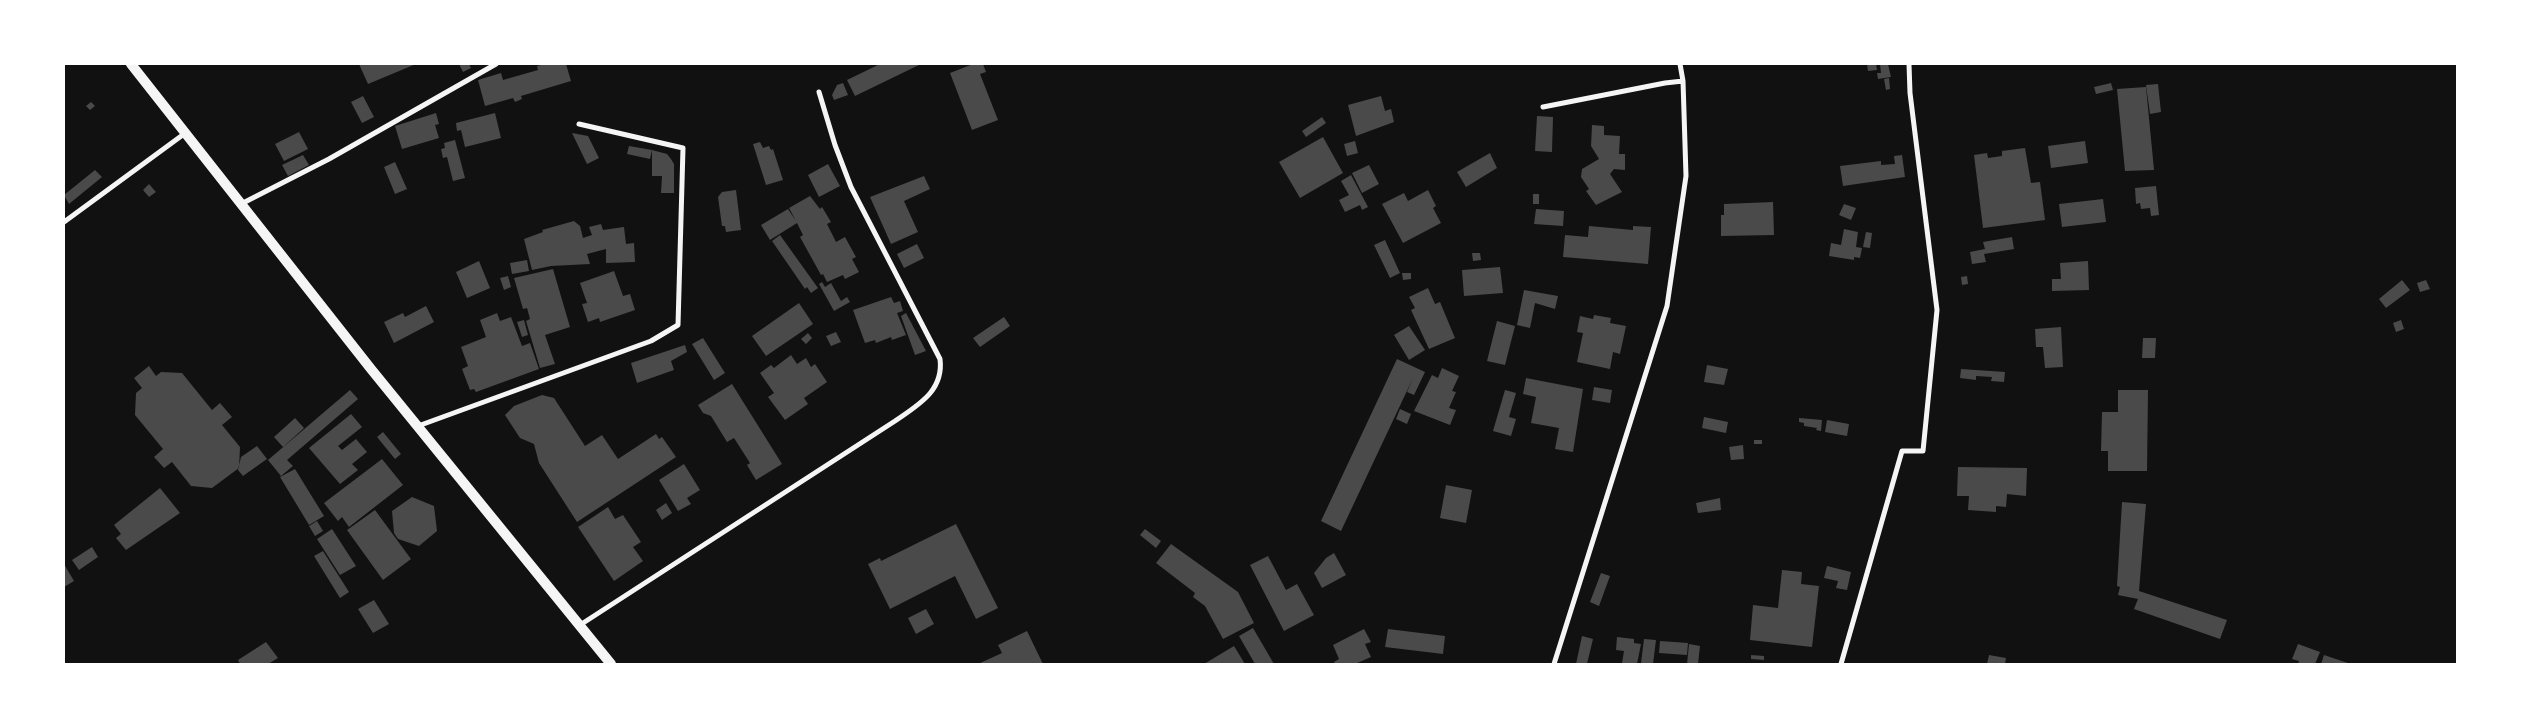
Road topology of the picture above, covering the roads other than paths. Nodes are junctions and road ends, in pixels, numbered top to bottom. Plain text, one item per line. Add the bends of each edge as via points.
1 (131, 64) edge
2 (496, 64) edge
3 (1680, 64) edge
4 (1909, 64) edge
5 (1683, 82) junction
6 (820, 92) dead end
7 (1543, 107) dead end
8 (579, 124) dead end
9 (184, 134) junction
10 (240, 204) junction
11 (64, 222) edge
12 (418, 426) junction
13 (580, 625) junction
14 (611, 664) edge
15 (1554, 664) edge
16 (1840, 664) edge

1 - 9 main road
2 - 10 street via 329,159
3 - 5 street
4 - 16 street via 1937,310 1923,451 1902,451
5 - 7 street via 1665,82
5 - 15 street via 1686,176 1666,306
6 - 13 street via 852,187 940,359 942,371 938,384 927,399 895,421
8 - 12 street via 683,148 678,325 651,341
9 - 10 main road
9 - 11 street
10 - 12 main road
12 - 13 main road
13 - 14 main road

